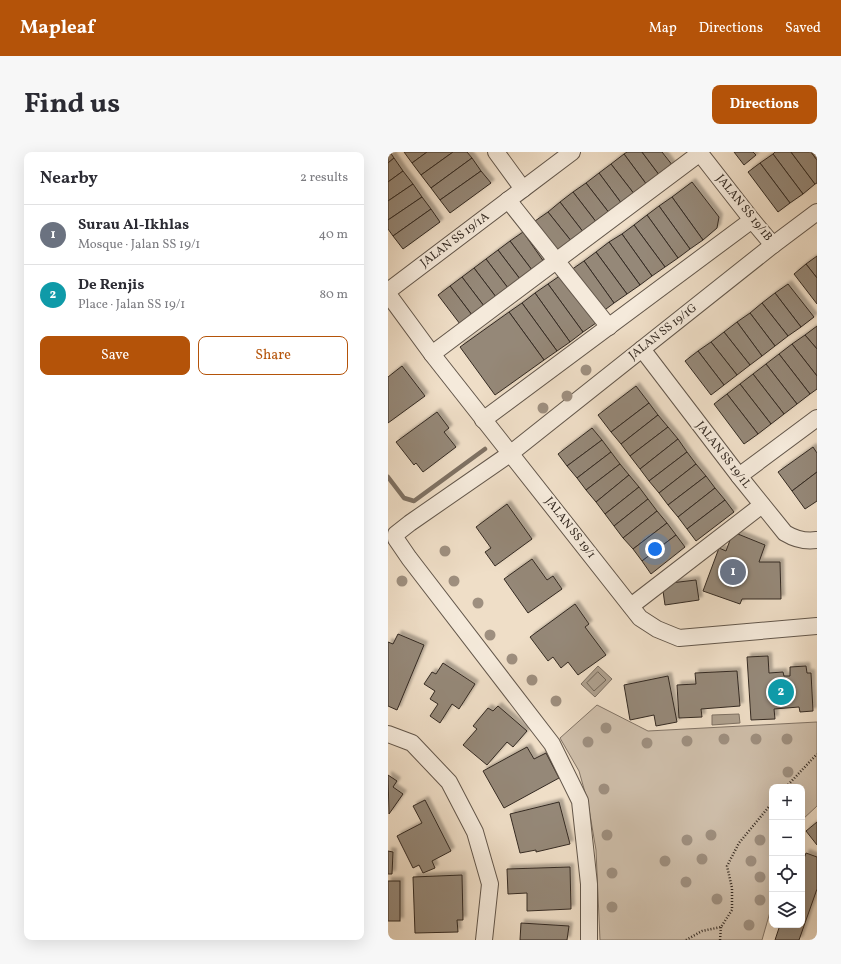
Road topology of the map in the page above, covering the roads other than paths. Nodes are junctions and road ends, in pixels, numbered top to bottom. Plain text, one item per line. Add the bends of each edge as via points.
1 (496, 152) edge
2 (572, 152) edge
3 (700, 152) edge
4 (523, 189) junction
5 (508, 200) junction
6 (817, 212) edge
7 (752, 220) junction
8 (773, 245) junction
9 (556, 261) junction
10 (388, 292) edge
11 (609, 327) junction
12 (642, 349) junction
13 (432, 354) junction
14 (817, 418) edge
15 (483, 420) junction
16 (511, 453) junction
17 (739, 476) junction
18 (762, 505) junction
19 (817, 540) edge
20 (631, 606) junction
21 (817, 626) edge
22 (388, 734) edge
23 (484, 940) edge
24 (589, 940) edge

1 - 4 street
2 - 4 street, JALAN SS 19/1A
3 - 7 street, JALAN SS 19/1B
3 - 9 street
4 - 5 street, JALAN SS 19/1A
5 - 9 street
5 - 10 street, JALAN SS 19/1A
6 - 8 street, JALAN SS 19/1G
7 - 8 street, JALAN SS 19/1B
7 - 11 street
8 - 12 street, JALAN SS 19/1G
9 - 11 street
9 - 13 street
10 - 13 street, JALAN SS 19/1
11 - 15 street
12 - 16 street, JALAN SS 19/1G
12 - 17 street, JALAN SS 19/1L
13 - 15 street, JALAN SS 19/1
14 - 17 street
15 - 16 street, JALAN SS 19/1
16 - 20 street, JALAN SS 19/1
16 - 24 street, JALAN SS 19/1G via 410,523 396,534 396,539 552,744 580,801 589,884
17 - 18 street, JALAN SS 19/1L
18 - 19 street, JALAN SS 19/1L via 785,533 795,539
18 - 20 street
20 - 21 street, JALAN SS 19/1 via 640,618 657,629 679,638
22 - 23 street via 412,743 449,782 475,832 490,884

